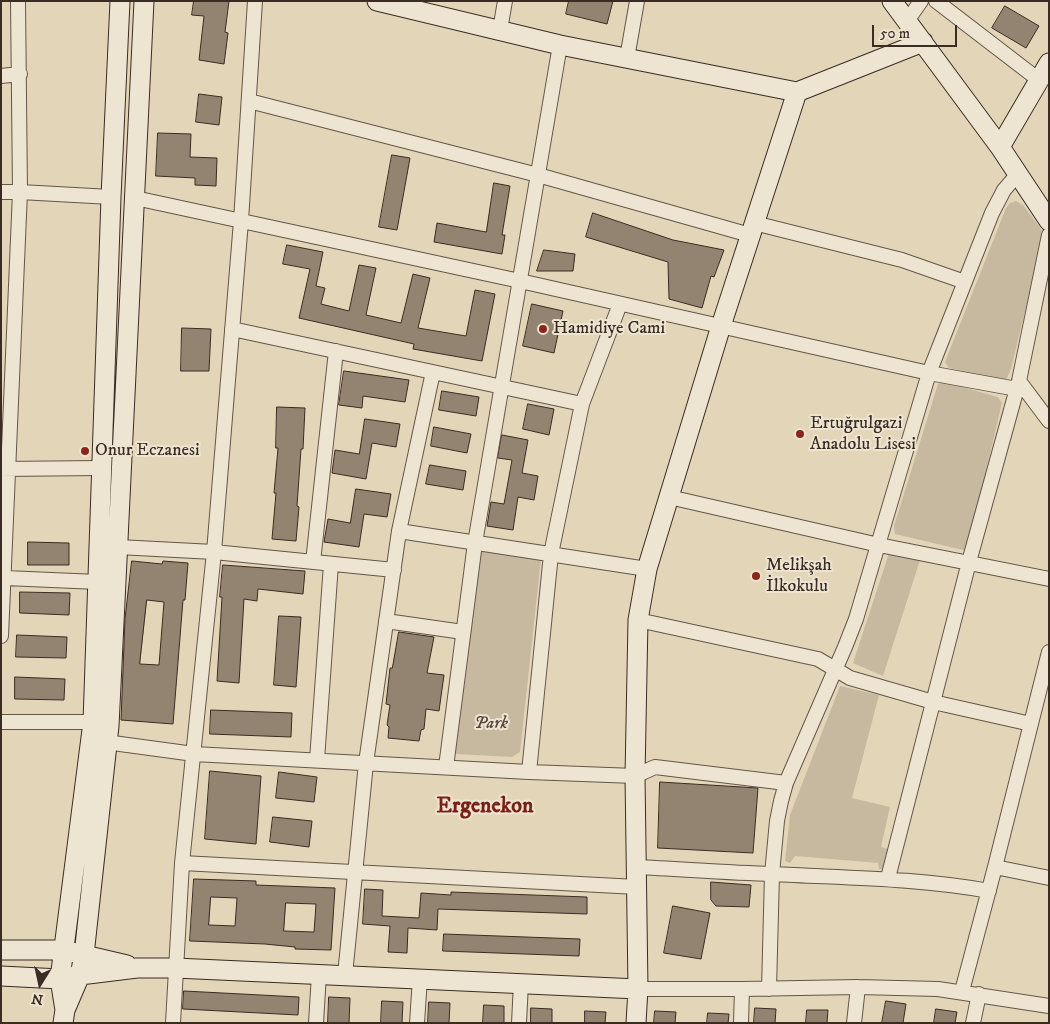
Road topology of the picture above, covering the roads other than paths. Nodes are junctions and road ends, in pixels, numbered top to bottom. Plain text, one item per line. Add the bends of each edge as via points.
1 (18, 1) edge
2 (120, 1) edge
3 (144, 1) edge
4 (255, 1) edge
5 (377, 1) edge
6 (504, 1) edge
7 (637, 1) edge
8 (892, 1) edge
9 (921, 1) edge
10 (936, 1) edge
11 (907, 21) junction
12 (500, 30) junction
13 (923, 42) junction
14 (560, 45) junction
15 (627, 58) junction
16 (1045, 71) edge
17 (20, 74) junction
18 (1, 76) edge
19 (797, 92) junction
20 (249, 102) junction
21 (1000, 147) junction
22 (538, 175) junction
23 (1017, 175) junction
24 (1, 192) edge
25 (20, 192) junction
26 (111, 197) junction
27 (135, 198) junction
28 (241, 221) junction
29 (1049, 221) edge
30 (752, 229) junction
31 (1049, 235) edge
32 (520, 281) junction
33 (965, 282) junction
34 (620, 304) junction
35 (721, 326) junction
36 (232, 329) junction
37 (336, 351) junction
38 (433, 372) junction
39 (929, 373) junction
40 (1018, 385) junction
41 (502, 387) junction
42 (582, 404) junction
43 (1049, 421) edge
44 (5, 468) edge
45 (101, 468) junction
46 (669, 497) junction
47 (399, 531) junction
48 (475, 542) junction
49 (879, 545) junction
50 (118, 547) junction
51 (214, 552) junction
52 (551, 554) junction
53 (313, 562) junction
54 (969, 562) junction
55 (331, 564) junction
56 (647, 569) junction
57 (394, 570) junction
58 (5, 578) junction
59 (1049, 579) edge
60 (98, 582) junction
61 (638, 620) junction
62 (386, 621) junction
63 (464, 632) junction
64 (1, 636) edge
65 (1049, 652) edge
66 (835, 669) junction
67 (933, 702) junction
68 (1, 722) edge
69 (1031, 724) junction
70 (100, 733) junction
71 (194, 754) junction
72 (316, 760) junction
73 (366, 763) junction
74 (446, 767) junction
75 (528, 772) junction
76 (635, 776) junction
77 (786, 783) junction
78 (182, 863) junction
79 (636, 867) junction
80 (995, 867) junction
81 (355, 873) junction
82 (772, 874) junction
83 (888, 878) junction
84 (1049, 878) edge
85 (636, 887) junction
86 (989, 891) junction
87 (1, 950) edge
88 (64, 950) junction
89 (84, 955) junction
90 (138, 968) junction
91 (176, 968) junction
92 (319, 974) junction
93 (80, 975) junction
94 (345, 975) junction
95 (1, 976) edge
96 (420, 978) junction
97 (60, 979) junction
98 (521, 983) junction
99 (858, 987) junction
100 (638, 989) junction
101 (769, 989) junction
102 (742, 990) junction
103 (962, 991) junction
104 (979, 994) junction
105 (1049, 1006) edge
106 (64, 1016) edge
107 (173, 1023) edge
108 (316, 1023) edge
109 (417, 1023) edge
110 (519, 1023) edge
111 (636, 1023) edge
112 (741, 1023) edge
113 (854, 1023) edge
114 (973, 1023) edge

1 - 17 street
2 - 26 main road
3 - 27 main road
4 - 20 street
5 - 12 main road
6 - 12 street
7 - 15 street
8 - 11 main road
9 - 11 street
10 - 16 street
11 - 13 main road
12 - 14 main road
13 - 19 main road
13 - 21 main road
14 - 15 main road
14 - 22 street
15 - 19 main road
16 - 21 main road
17 - 18 street
17 - 25 street
19 - 30 main road
20 - 22 street
20 - 28 street
21 - 23 main road
22 - 30 street
22 - 32 street
23 - 29 main road
23 - 33 street via 1004,190 992,213
24 - 25 street
25 - 26 street
25 - 44 street
26 - 45 main road
27 - 28 street
27 - 50 main road
28 - 32 street
28 - 36 street
30 - 33 street via 894,258
30 - 35 main road
31 - 40 street
32 - 34 street
32 - 41 street
33 - 39 street
34 - 35 street
34 - 42 street
35 - 39 street
35 - 46 main road
36 - 37 street
36 - 51 street
37 - 38 street
37 - 53 street
38 - 41 street
38 - 47 street
39 - 40 street
39 - 49 street
40 - 43 street
40 - 54 street
41 - 42 street
41 - 48 street
42 - 52 street
44 - 45 street
44 - 58 street
45 - 60 main road
46 - 49 street
46 - 56 main road
47 - 48 street
47 - 57 street
48 - 52 street
48 - 63 street
49 - 54 street
49 - 66 street via 856,619
50 - 51 street
50 - 70 main road
51 - 53 street
51 - 71 street
52 - 56 street
52 - 75 street
53 - 55 street
54 - 59 street
54 - 67 street
55 - 57 street
55 - 72 street
56 - 61 main road
57 - 62 street
58 - 60 street
58 - 64 street
60 - 70 main road
61 - 66 street via 818,659
61 - 76 main road
62 - 63 street
62 - 73 street
63 - 74 street
65 - 69 street
66 - 67 street via 850,678
66 - 77 street
67 - 69 street
67 - 83 street
68 - 70 street
69 - 80 street
70 - 71 street
70 - 88 main road
70 - 89 main road
71 - 72 street
71 - 78 street
72 - 73 street
73 - 74 street
73 - 81 street
74 - 75 street
75 - 76 street
76 - 77 street via 655,767
76 - 79 main road
77 - 82 street via 777,821
78 - 81 street
78 - 91 street
79 - 82 street
79 - 85 main road
80 - 84 street
80 - 86 street
81 - 85 street
81 - 94 street
82 - 83 street
82 - 101 street
83 - 86 street
85 - 100 main road
86 - 103 street
87 - 88 main road
88 - 89 main road
88 - 97 main road
89 - 90 main road
89 - 93 main road
90 - 91 main road
90 - 93 main road
91 - 92 main road
91 - 107 street
92 - 94 main road
92 - 108 street
93 - 97 main road
93 - 106 main road
94 - 96 main road
95 - 97 main road
96 - 98 main road
96 - 109 street
97 - 106 main road
98 - 100 main road
98 - 110 street
99 - 101 street
99 - 103 street
99 - 113 street
100 - 102 street
100 - 111 main road
101 - 102 street
102 - 112 street
103 - 104 street
104 - 105 street
104 - 114 street

